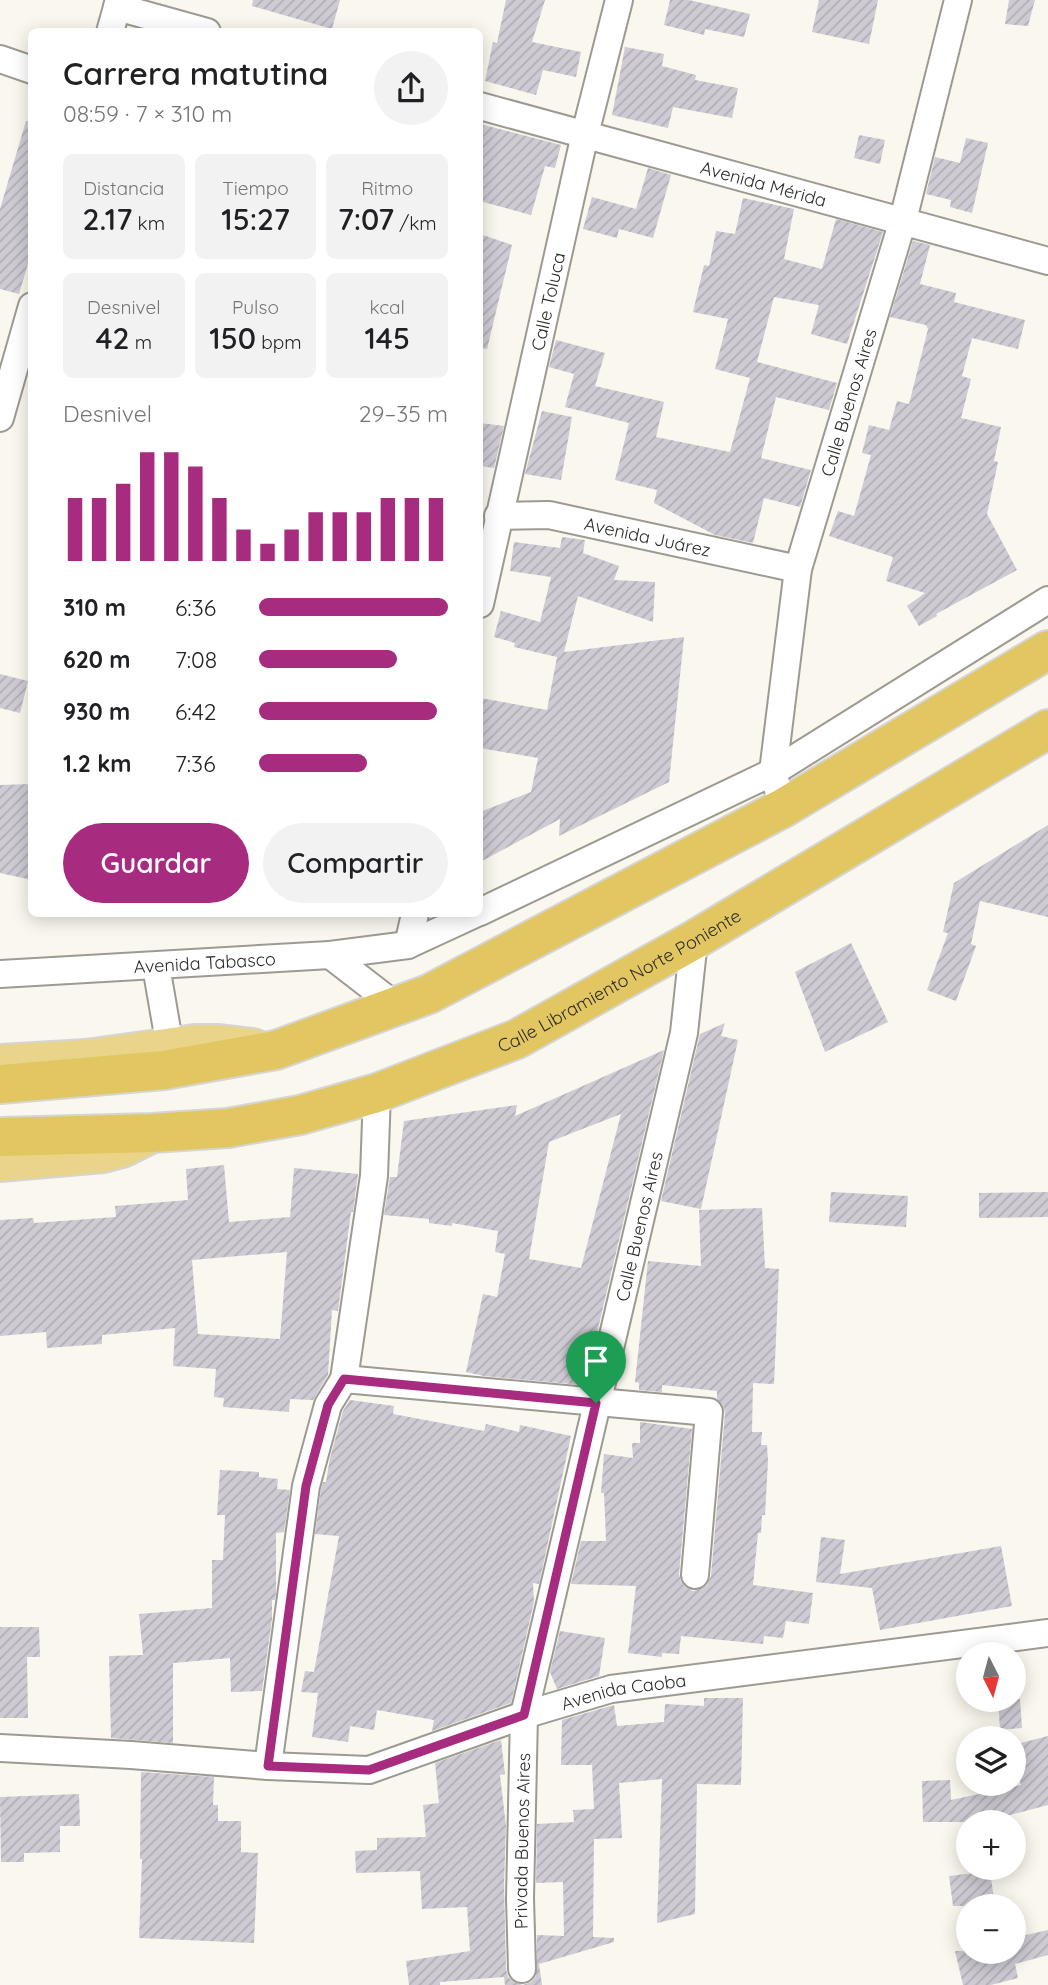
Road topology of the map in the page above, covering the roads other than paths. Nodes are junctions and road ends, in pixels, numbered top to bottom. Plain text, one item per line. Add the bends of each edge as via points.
1 (619, 0) edge
2 (958, 0) edge
3 (115, 13) edge
4 (188, 28) edge
5 (0, 59) edge
6 (28, 69) edge
7 (483, 107) edge
8 (585, 134) junction
9 (903, 220) junction
10 (1048, 261) edge
11 (28, 320) edge
12 (0, 418) edge
13 (498, 516) junction
14 (798, 569) junction
15 (483, 589) edge
16 (1048, 600) edge
17 (1048, 650) edge
18 (1048, 729) edge
19 (773, 772) junction
20 (783, 808) junction
21 (483, 910) edge
22 (414, 917) edge
23 (469, 917) edge
24 (694, 940) junction
25 (408, 946) junction
26 (330, 955) junction
27 (156, 966) junction
28 (0, 974) edge
29 (396, 1006) junction
30 (170, 1047) junction
31 (275, 1050) junction
32 (0, 1064) edge
33 (0, 1084) edge
34 (377, 1093) junction
35 (152, 1133) junction
36 (0, 1137) edge
37 (0, 1163) edge
38 (344, 1379) junction
39 (596, 1403) junction
40 (695, 1575) dead end
41 (1048, 1633) edge
42 (524, 1715) junction
43 (0, 1748) edge
44 (268, 1766) junction
45 (522, 1969) dead end

1 - 8 street, Calle Toluca
2 - 9 street, Calle Buenos Aires
3 - 4 street
5 - 6 street
7 - 8 street, Avenida Mérida
8 - 9 street, Avenida Mérida
8 - 13 street, Calle Toluca
9 - 10 street, Avenida Mérida
9 - 14 street, Calle Buenos Aires
11 - 12 street
13 - 14 street, Avenida Juárez via 550,515
13 - 15 street, Calle Toluca
14 - 19 street, Calle Buenos Aires
16 - 19 street, Avenida Tabasco
17 - 20 highway
18 - 24 highway, Calle Libramiento Norte Poniente
19 - 20 street, Calle Buenos Aires
19 - 21 street, Avenida Tabasco
20 - 29 highway via 429,994
22 - 25 street
23 - 25 street, Avenida Tabasco
24 - 34 highway, Calle Libramiento Norte Poniente via 517,1039
24 - 39 street, Calle Buenos Aires via 684,1033
25 - 26 street, Avenida Tabasco
26 - 27 street, Avenida Tabasco
26 - 29 street
27 - 28 street, Avenida Tabasco
27 - 30 street
29 - 31 highway
30 - 31 main road via 219,1044
30 - 32 main road via 86,1059
31 - 33 highway via 164,1070
34 - 35 highway, Calle Libramiento Norte Poniente via 300,1115 228,1128
34 - 38 street via 374,1177
35 - 36 highway, Calle Libramiento Norte Poniente
35 - 37 main road, Calle Libramiento Norte Poniente via 103,1153
38 - 39 street
38 - 44 street via 328,1405 306,1486
39 - 40 street via 709,1412
39 - 42 street, Calle Buenos Aires
41 - 42 street, Avenida Caoba via 611,1689
42 - 44 street, Avenida Caoba via 369,1770
42 - 45 street, Privada Buenos Aires
43 - 44 street, Avenida Caoba

